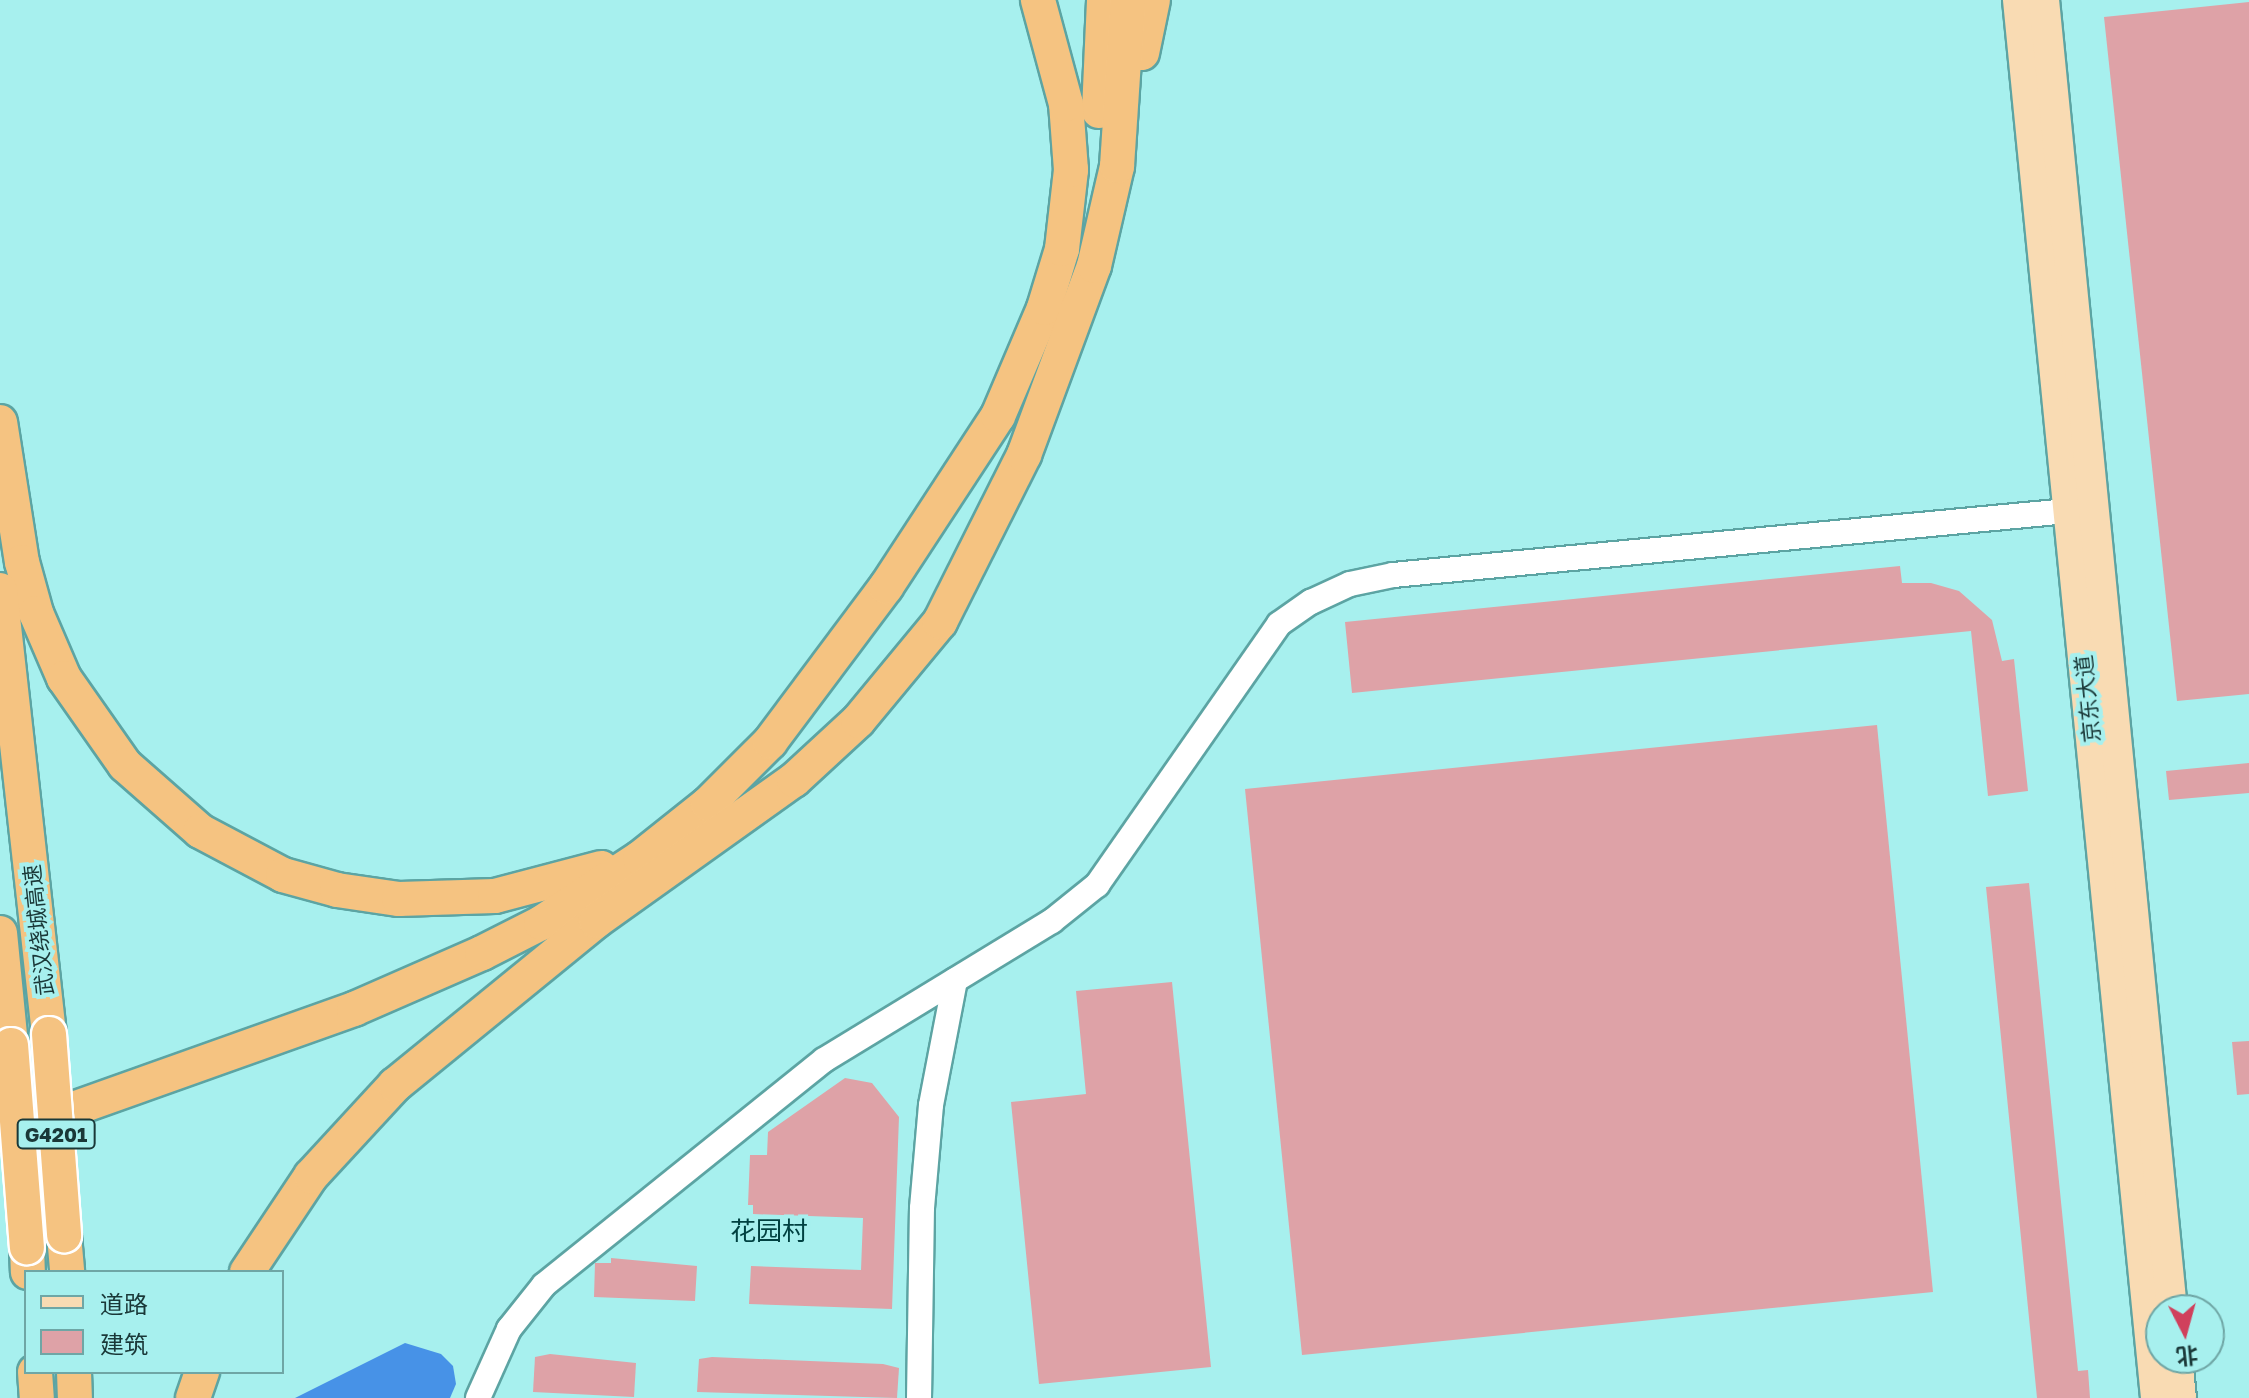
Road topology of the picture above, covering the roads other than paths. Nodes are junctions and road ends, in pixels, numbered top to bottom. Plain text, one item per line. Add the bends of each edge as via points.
1 (1038, 0) edge
2 (1104, 0) edge
3 (1128, 0) edge
4 (1153, 0) edge
5 (2018, 0) edge
6 (2044, 0) edge
7 (1117, 166) junction
8 (1062, 249) junction
9 (0, 422) edge
10 (2068, 511) junction
11 (0, 590) edge
12 (676, 830) junction
13 (596, 921) junction
14 (0, 933) edge
15 (955, 980) junction
16 (0, 1135) edge
17 (0, 1157) edge
18 (28, 1260) edge
19 (67, 1270) edge
20 (248, 1270) edge
21 (2170, 1294) edge
22 (35, 1374) edge
23 (74, 1374) edge
24 (201, 1374) edge
25 (2179, 1374) edge
26 (37, 1398) edge
27 (75, 1398) edge
28 (193, 1398) edge
29 (478, 1398) edge
30 (919, 1398) edge
31 (2156, 1398) edge
32 (2181, 1398) edge

1 - 8 highway via 1053,43 1070,137 1070,196
2 - 8 highway via 1093,163
3 - 7 highway
4 - 7 highway
5 - 10 main road, 京东大道
6 - 21 main road, 京东大道
7 - 13 highway via 1094,266 1054,384 998,512 940,622 878,700 794,780
8 - 12 highway via 1031,345 998,416 886,587 770,742
9 - 12 highway via 22,562 36,613 64,678 125,765 173,811 228,849 283,875 337,890 399,899 462,900 528,890 592,872
10 - 15 street via 1393,575 1328,593 1279,624 1097,885 1052,921
10 - 31 main road, 京东大道
11 - 19 highway, 武汉绕城高速 / G4201, bridge via 49,1034
12 - 16 highway via 541,923 422,981
13 - 17 highway via 361,1028
13 - 20 highway via 365,1114 304,1186
14 - 18 highway, 武汉绕城高速 / G4201, bridge
15 - 29 street via 824,1060 544,1285 509,1329
15 - 30 street via 929,1120
22 - 26 highway
23 - 27 highway
24 - 28 highway
25 - 32 main road

